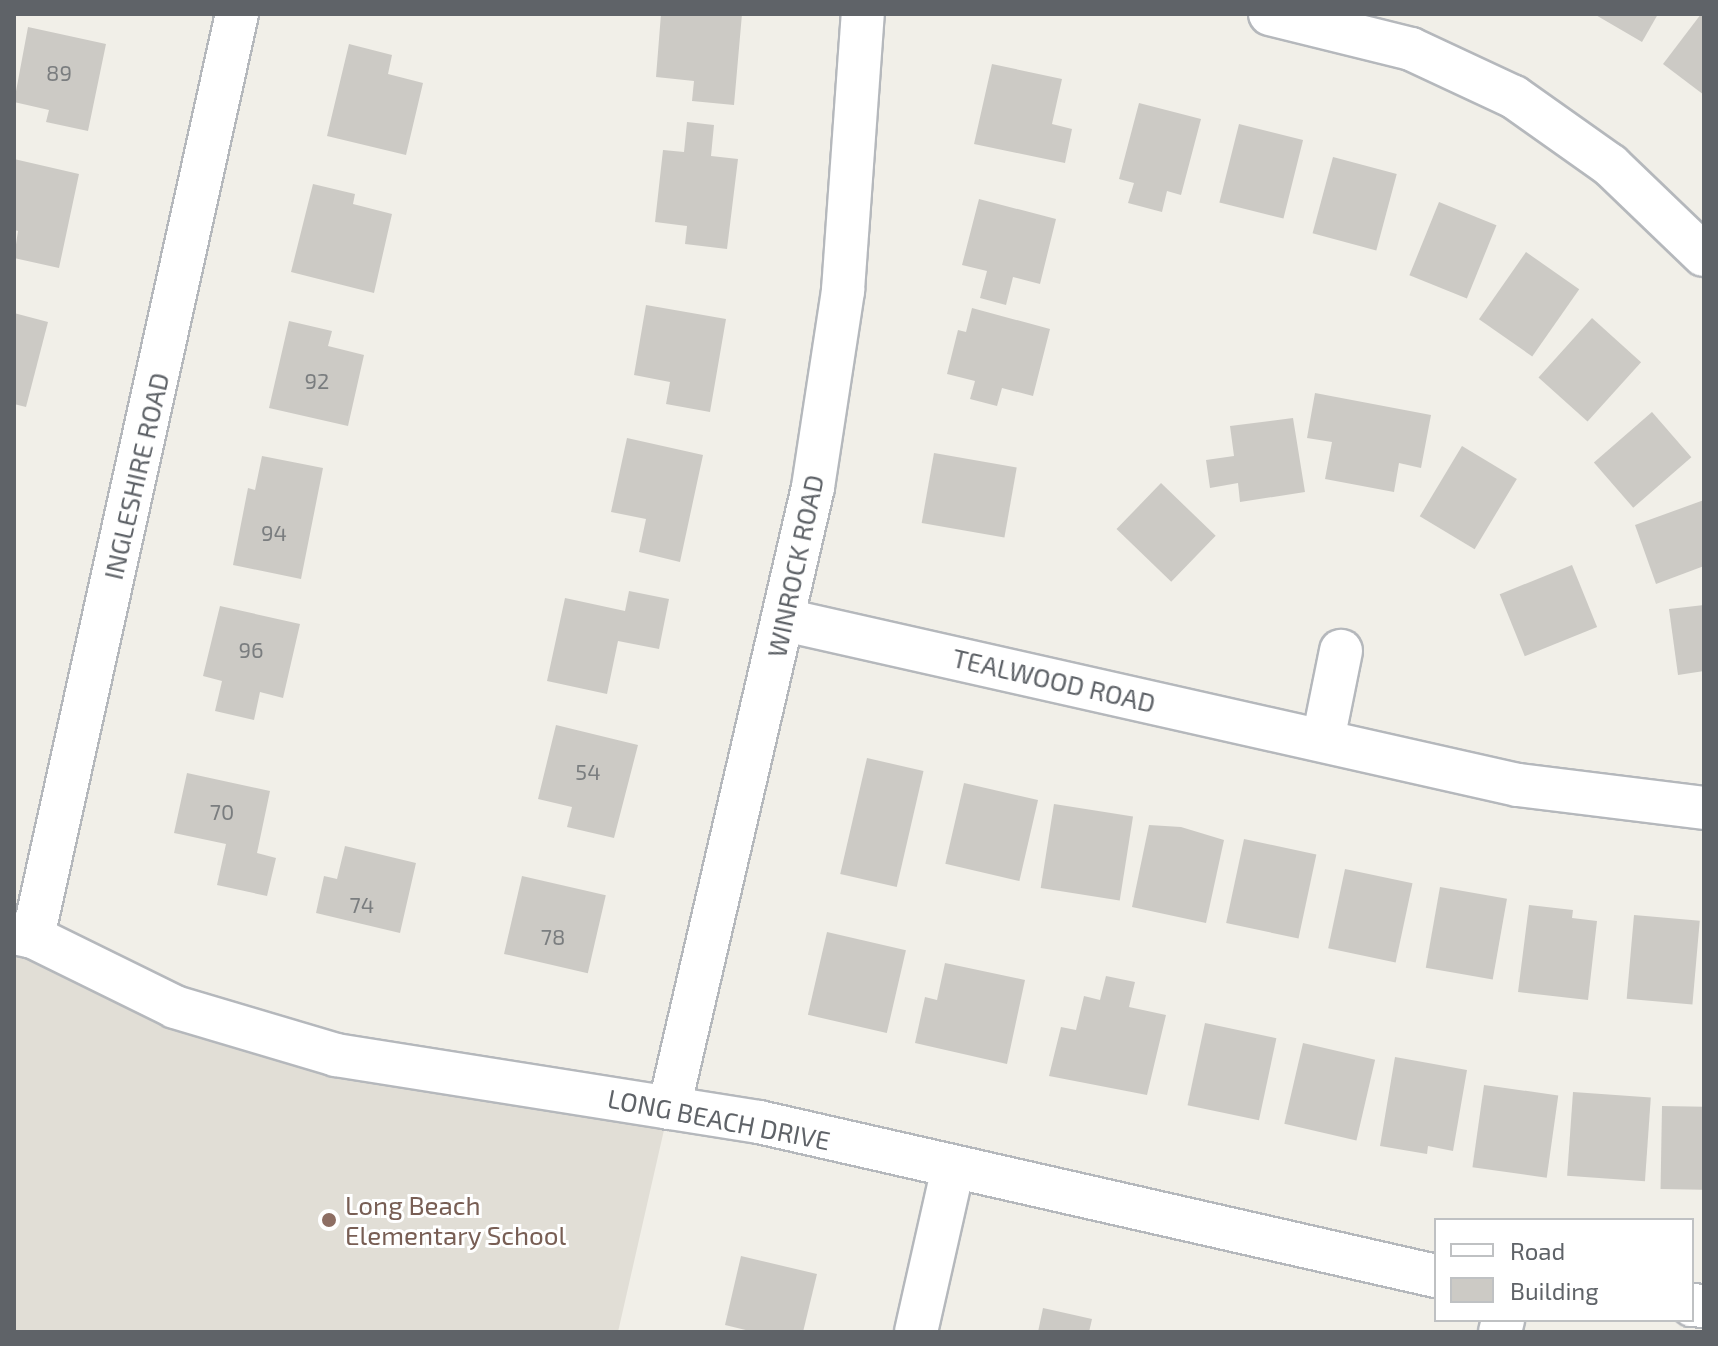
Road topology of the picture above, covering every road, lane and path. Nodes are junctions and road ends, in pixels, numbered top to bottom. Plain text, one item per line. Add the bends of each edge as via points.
1 (237, 14) edge
2 (863, 14) edge
3 (1270, 14) edge
4 (1704, 255) edge
5 (785, 620) junction
6 (1341, 651) dead end
7 (1323, 740) junction
8 (1704, 808) edge
9 (23, 935) edge
10 (669, 1108) junction
11 (953, 1168) junction
12 (1434, 1276) edge
13 (916, 1332) edge

1 - 9 street, INGLESHIRE ROAD
2 - 5 street, WINROCK ROAD via 835,363
3 - 4 street via 1411,49 1514,97 1610,165
5 - 7 street, TEALWOOD ROAD
5 - 10 street, WINROCK ROAD
6 - 7 street
7 - 8 street, TEALWOOD ROAD via 1544,790
9 - 10 street, LONG BEACH DRIVE via 175,1007 336,1055
10 - 11 street, LONG BEACH DRIVE via 759,1122
11 - 12 street, LONG BEACH DRIVE
11 - 13 street

